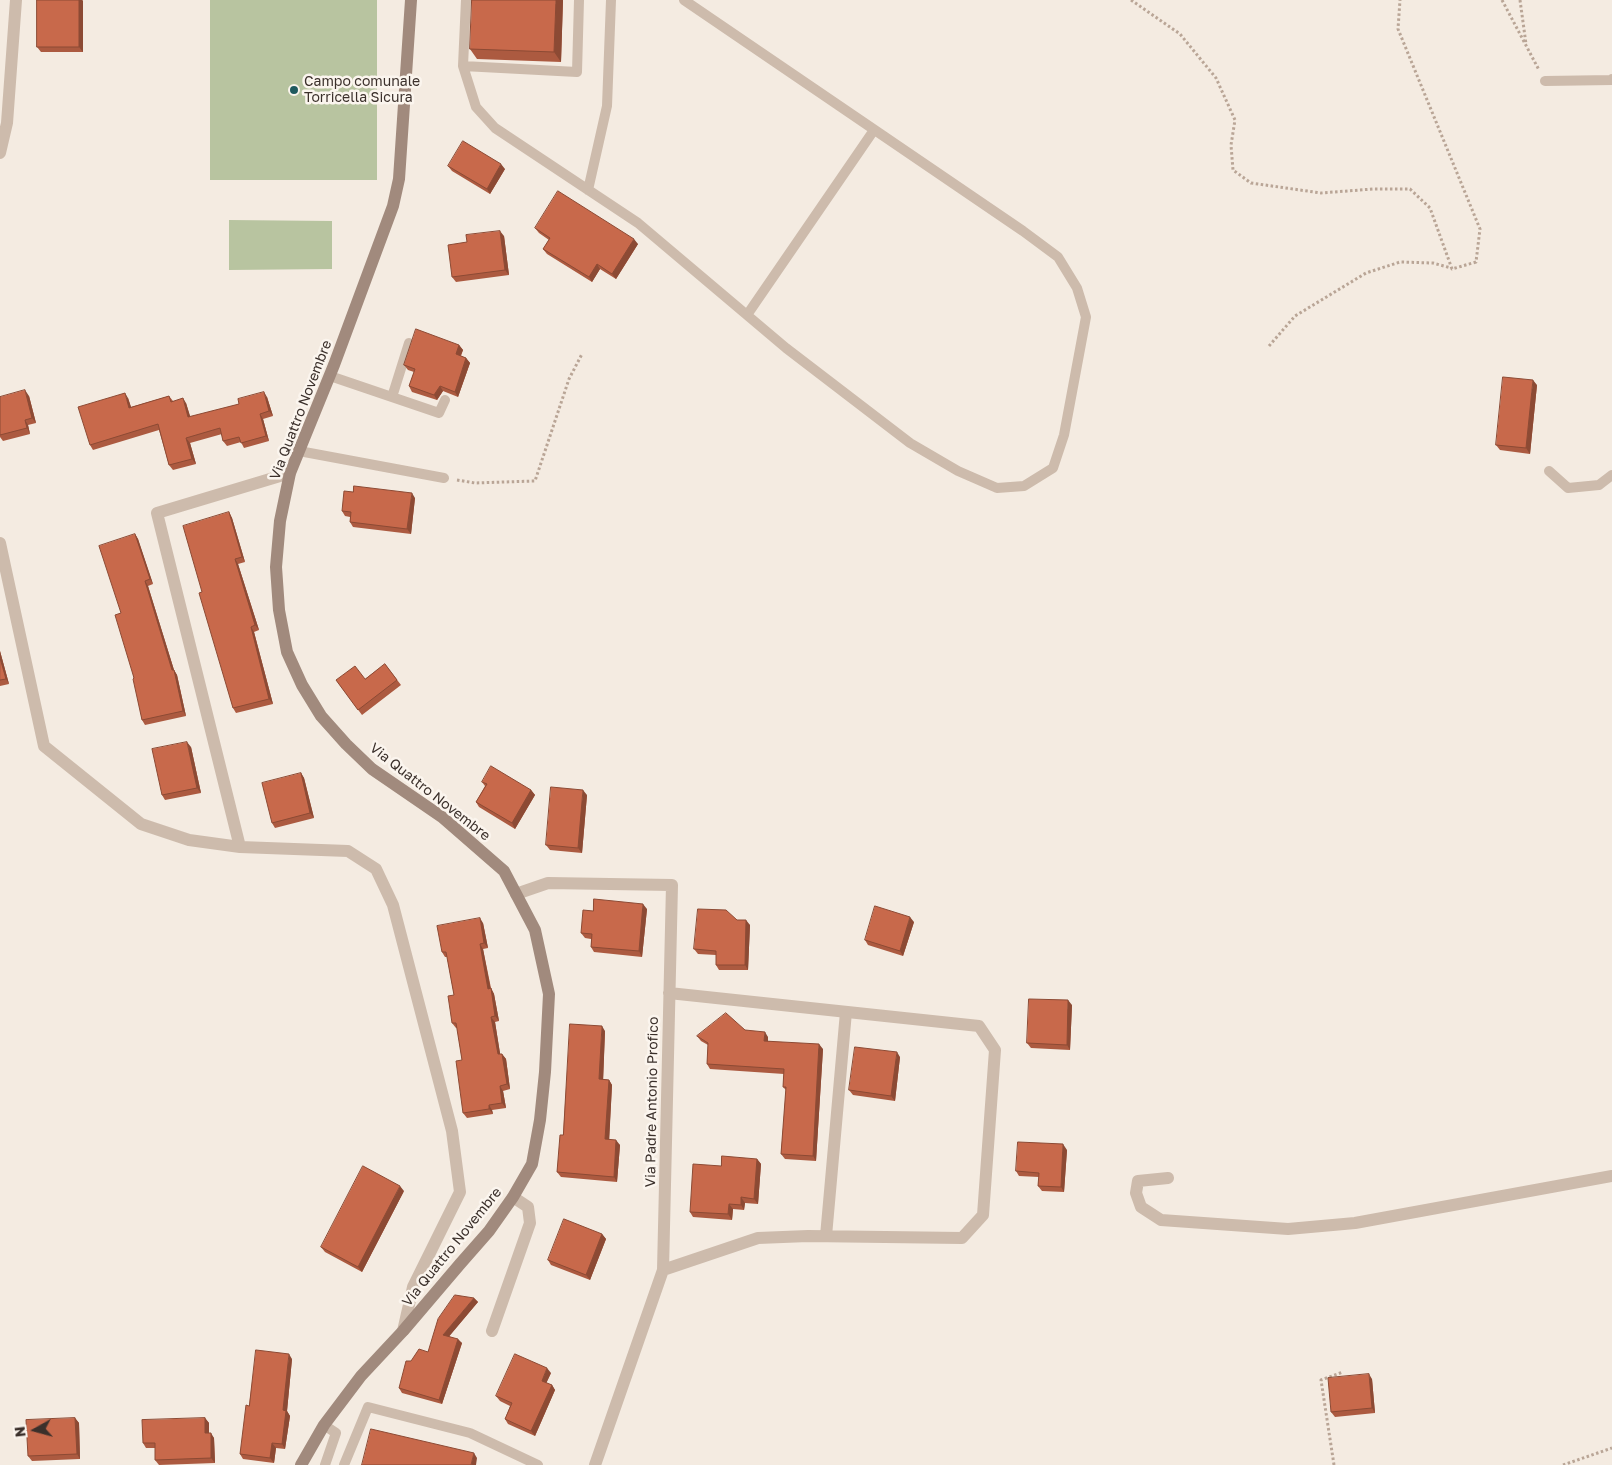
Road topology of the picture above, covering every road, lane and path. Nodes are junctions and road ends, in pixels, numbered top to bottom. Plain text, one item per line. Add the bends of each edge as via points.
1 (16, 0) edge
2 (412, 0) edge
3 (466, 0) edge
4 (580, 0) edge
5 (611, 0) edge
6 (684, 0) edge
7 (1131, 0) edge
8 (1400, 0) edge
9 (1502, 0) edge
10 (1520, 0) edge
11 (1527, 47) junction
12 (463, 66) junction
13 (1612, 79) edge
14 (1545, 81) joint
15 (874, 130) junction
16 (0, 154) edge
17 (588, 190) junction
18 (1452, 268) junction
19 (747, 316) junction
20 (410, 343) edge
21 (1269, 346) dead end
22 (582, 354) dead end
23 (330, 376) junction
24 (392, 397) junction
25 (445, 400) dead end
26 (299, 451) junction
27 (1549, 471) dead end
28 (290, 473) junction
29 (1612, 475) edge
30 (444, 478) joint
31 (0, 543) edge
32 (240, 847) junction
33 (516, 894) junction
34 (669, 993) junction
35 (846, 1012) junction
36 (1612, 1176) edge
37 (1168, 1178) dead end
38 (513, 1196) junction
39 (826, 1236) junction
40 (663, 1270) junction
41 (403, 1331) junction
42 (492, 1331) dead end
43 (1343, 1372) dead end
44 (324, 1425) junction
45 (1612, 1448) edge
46 (300, 1465) edge
47 (325, 1465) edge
48 (344, 1465) edge
49 (538, 1465) edge
50 (595, 1465) edge
51 (1334, 1465) edge
52 (1563, 1465) edge

1 - 16 street via 7,123
2 - 23 main road, Via Quattro Novembre via 399,179 393,206
3 - 12 lane
4 - 12 lane via 577,72
5 - 17 lane via 607,106
6 - 15 lane
7 - 18 path via 1180,34 1216,78 1235,120 1231,145 1233,170 1251,183 1321,193 1410,189 1430,208
8 - 18 path via 1398,29 1480,229 1476,262
9 - 11 path
10 - 11 path
11 - 14 path
12 - 17 lane via 476,107 495,128
13 - 14 lane
15 - 19 lane
15 - 19 lane via 1058,257 1077,288 1086,317 1064,435 1053,468 1024,486 997,488 958,471 910,443
17 - 19 lane via 638,223
18 - 21 path via 1433,263 1400,262 1366,272 1295,316
20 - 24 lane
22 - 30 path via 568,379 535,481 475,483
23 - 24 lane
23 - 26 main road, Via Quattro Novembre
24 - 25 lane via 439,413
26 - 28 main road, Via Quattro Novembre
26 - 30 lane
27 - 29 lane via 1568,488 1599,485
28 - 32 street via 157,513
28 - 33 main road, Via Quattro Novembre via 280,521 276,568 287,652 302,685 321,716 346,744 372,769 442,817 504,871
31 - 32 street via 44,746 141,824 189,840
32 - 41 street via 348,851 376,869 393,905 452,1131 460,1192 413,1287
33 - 34 street, Via Padre Antonio Profico via 548,883 672,885
33 - 38 main road, Via Quattro Novembre via 534,930 549,994 540,1120 532,1164
34 - 35 street
34 - 40 street, Via Padre Antonio Profico
35 - 39 street
35 - 39 street via 979,1026 995,1050 983,1215 962,1238
36 - 37 street via 1355,1223 1288,1229 1161,1220 1141,1207 1136,1193 1138,1181
38 - 41 main road, Via Quattro Novembre via 489,1230
38 - 42 street via 528,1207 530,1223
39 - 40 street via 758,1238
40 - 50 street, Via Padre Antonio Profico
41 - 44 main road, Via Quattro Novembre via 361,1376
43 - 51 path via 1321,1380
44 - 46 main road, Via Quattro Novembre
44 - 47 lane via 336,1433
45 - 52 path
48 - 49 lane via 368,1407 470,1432

